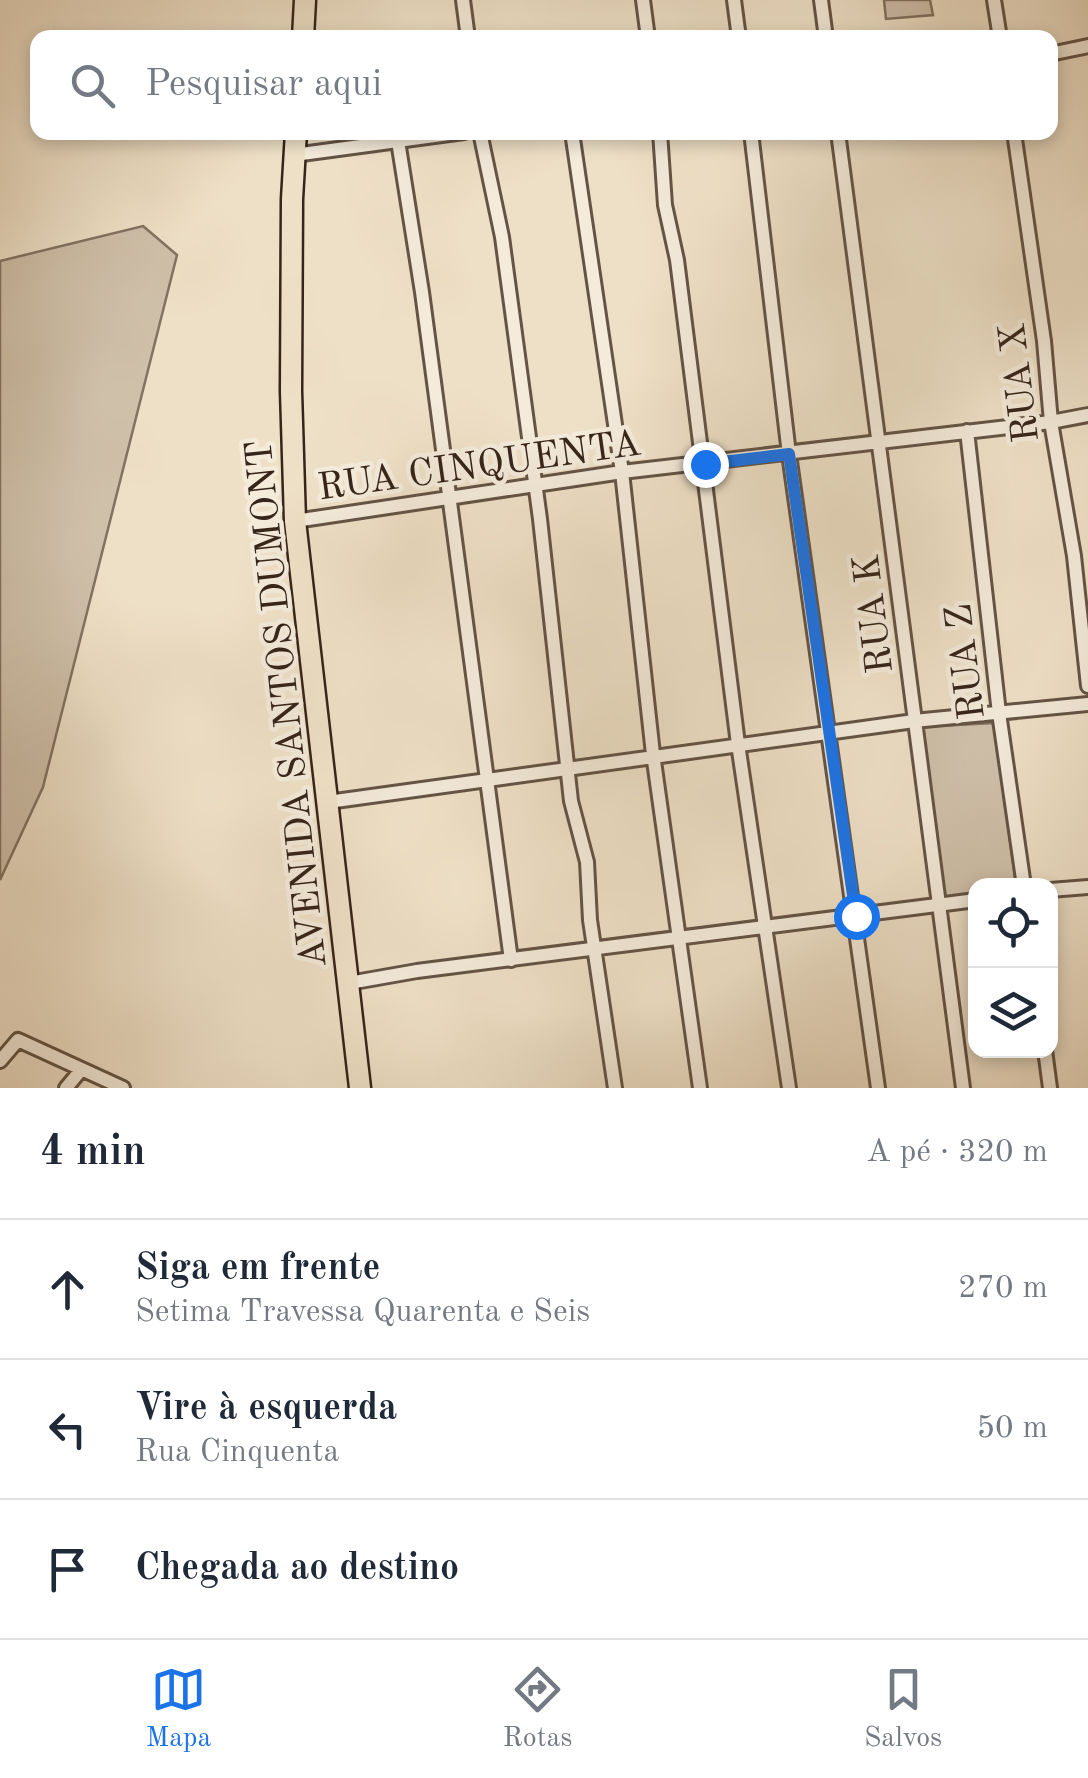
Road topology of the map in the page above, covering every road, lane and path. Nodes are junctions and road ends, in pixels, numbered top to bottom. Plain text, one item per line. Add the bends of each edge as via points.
1 (305, 0) edge
2 (463, 0) edge
3 (643, 0) edge
4 (734, 0) edge
5 (821, 0) edge
6 (994, 0) edge
7 (303, 30) edge
8 (467, 30) edge
9 (647, 30) edge
10 (738, 30) edge
11 (825, 30) edge
12 (999, 30) edge
13 (1088, 46) edge
14 (1058, 52) edge
15 (295, 140) edge
16 (405, 140) edge
17 (482, 140) edge
18 (573, 140) edge
19 (661, 140) edge
20 (753, 140) edge
21 (839, 140) edge
22 (1015, 140) edge
23 (398, 141) junction
24 (294, 155) junction
25 (1088, 415) edge
26 (1051, 422) junction
27 (967, 431) junction
28 (878, 442) junction
29 (789, 454) junction
30 (705, 464) junction
31 (622, 472) junction
32 (535, 485) junction
33 (449, 498) junction
34 (294, 521) junction
35 (1081, 555) edge
36 (1088, 681) edge
37 (1088, 704) edge
38 (999, 713) junction
39 (914, 721) junction
40 (828, 732) junction
41 (738, 744) junction
42 (653, 754) junction
43 (568, 770) junction
44 (487, 781) junction
45 (328, 802) junction
46 (1023, 878) edge
47 (1088, 887) edge
48 (1058, 889) edge
49 (968, 901) edge
50 (938, 905) junction
51 (856, 916) junction
52 (767, 928) junction
53 (678, 940) junction
54 (594, 950) junction
55 (511, 960) junction
56 (349, 983) junction
57 (1046, 1058) edge
58 (0, 1061) edge
59 (81, 1070) junction
60 (66, 1088) edge
61 (123, 1088) edge
62 (360, 1088) edge
63 (615, 1088) edge
64 (700, 1088) edge
65 (789, 1088) edge
66 (878, 1088) edge
67 (963, 1088) edge
68 (1050, 1088) edge

1 - 7 main road
2 - 8 street
3 - 9 street
4 - 10 street
5 - 11 street
6 - 12 street
13 - 14 street
15 - 24 main road, AVENIDA SANTOS DUMONT
16 - 23 street
17 - 32 street via 502,237
18 - 31 street
19 - 30 street
20 - 29 street
21 - 28 street, RUA K
22 - 26 street, RUA X
23 - 24 street
23 - 33 street
24 - 34 main road, AVENIDA SANTOS DUMONT
25 - 26 street, RUA CINQUENTA
26 - 27 street, RUA CINQUENTA
26 - 35 street, RUA X
27 - 28 street, RUA CINQUENTA
27 - 38 street, RUA Z
28 - 29 street, RUA CINQUENTA
28 - 39 street, RUA K
29 - 30 street, RUA CINQUENTA
29 - 40 street
30 - 31 street, RUA CINQUENTA
30 - 41 street
31 - 32 street, RUA CINQUENTA
31 - 42 street
32 - 33 street, RUA CINQUENTA
32 - 43 street
33 - 34 street, RUA CINQUENTA
33 - 44 street
34 - 45 main road, AVENIDA SANTOS DUMONT
35 - 36 street, RUA X
37 - 38 street
38 - 39 street
38 - 46 street, RUA Z
39 - 40 street
39 - 50 street, RUA K
40 - 41 street
40 - 51 street
41 - 42 street
41 - 52 street
42 - 43 street
42 - 53 street
43 - 44 street
43 - 54 street via 587,862
44 - 45 street
44 - 55 street
45 - 56 main road, AVENIDA SANTOS DUMONT
47 - 48 street
49 - 50 street
50 - 51 street
50 - 67 street, RUA K
51 - 52 street
51 - 66 street
52 - 53 street
52 - 65 street
53 - 54 street
53 - 64 street
54 - 55 street
54 - 63 street
55 - 56 street
56 - 62 main road, AVENIDA SANTOS DUMONT
57 - 68 street
58 - 59 street via 18,1040
59 - 60 street
59 - 61 street

